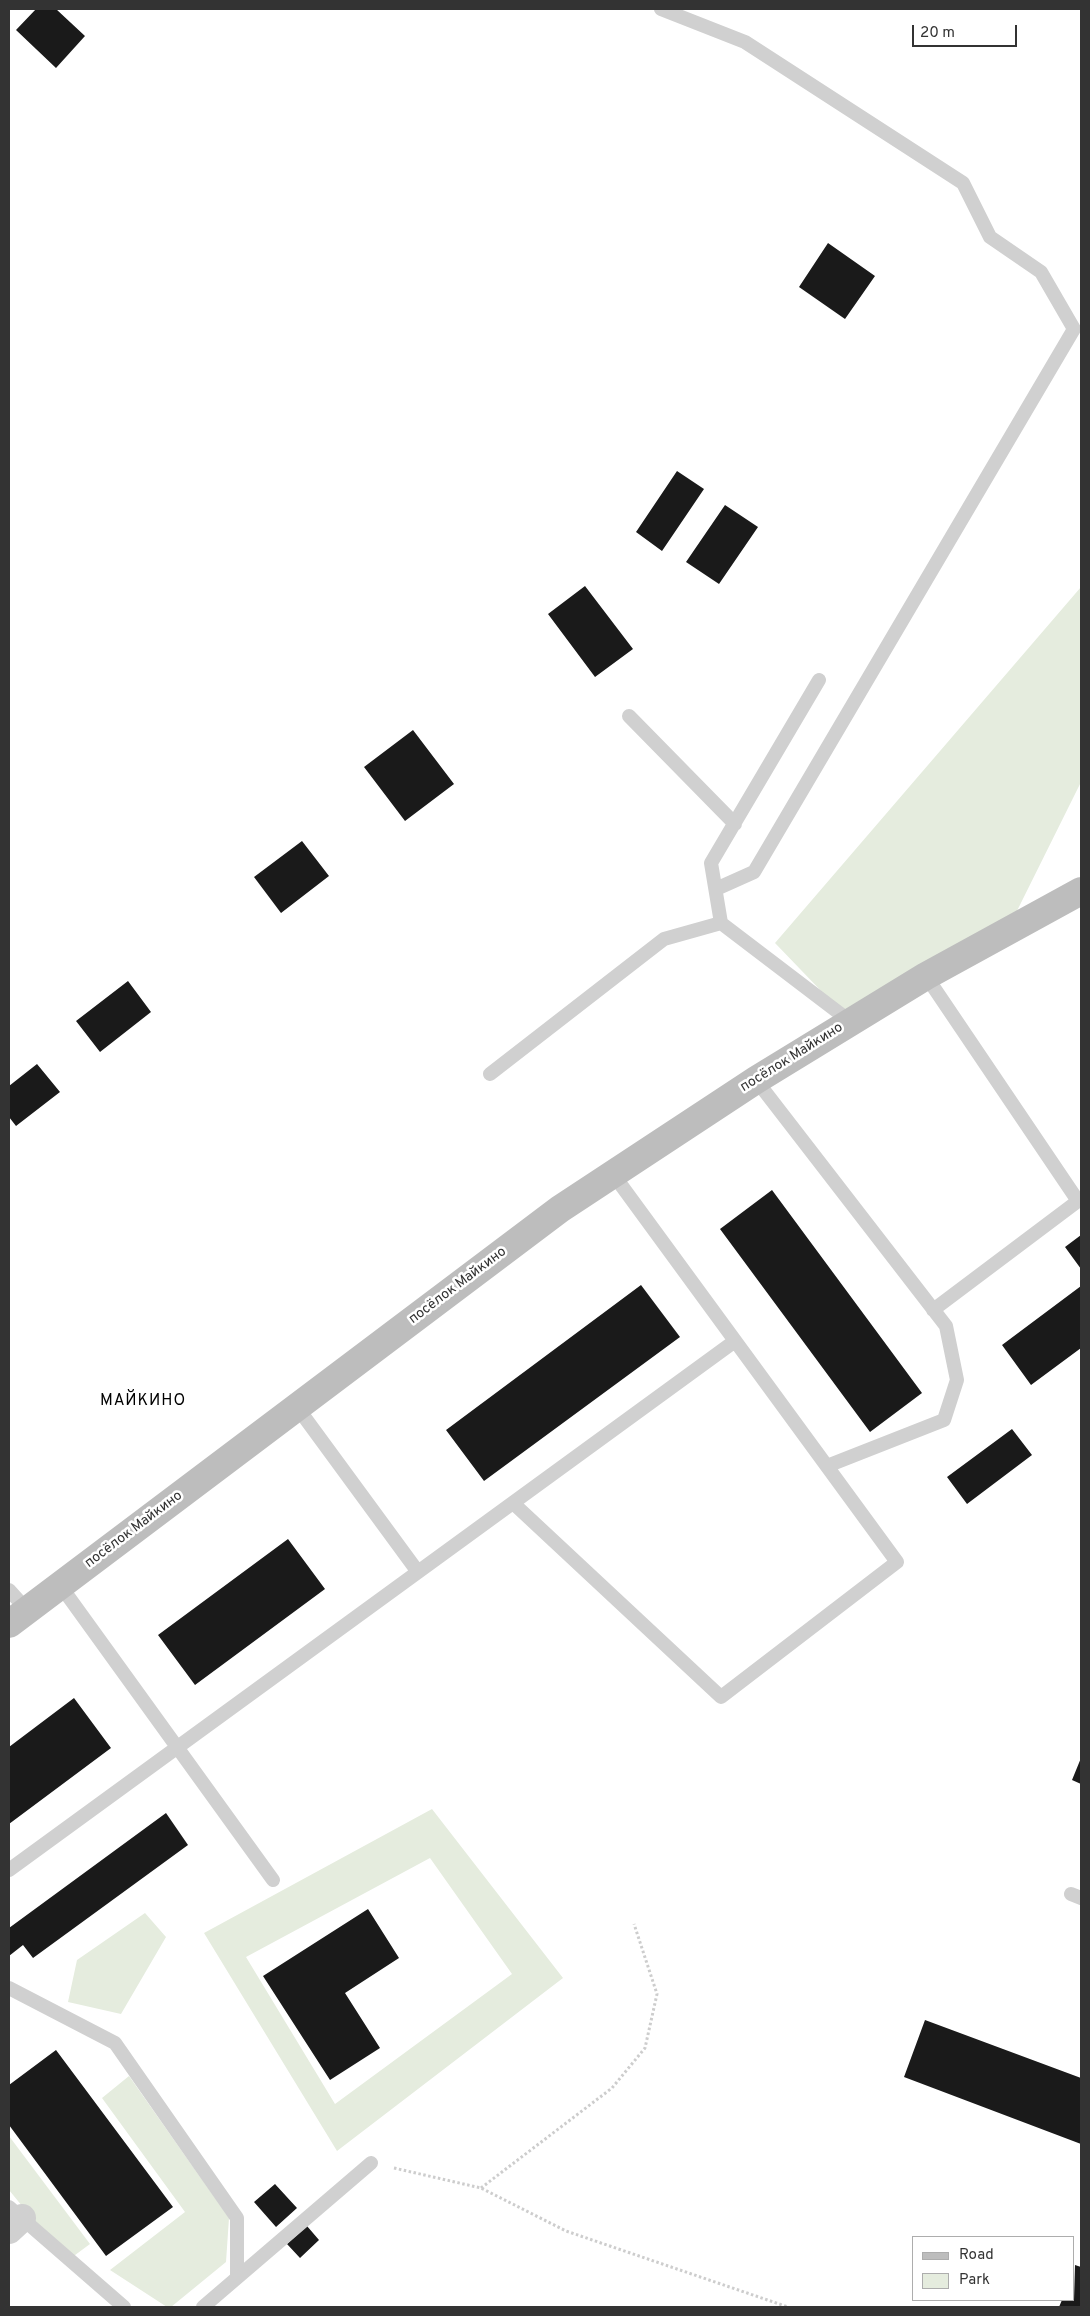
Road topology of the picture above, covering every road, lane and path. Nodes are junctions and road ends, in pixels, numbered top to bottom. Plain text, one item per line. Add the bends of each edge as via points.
1 (661, 9) edge
2 (819, 680) dead end
3 (629, 716) dead end
4 (735, 824) junction
5 (716, 889) junction
6 (1081, 891) edge
7 (721, 922) junction
8 (926, 976) junction
9 (851, 1022) junction
10 (490, 1074) dead end
11 (756, 1080) junction
12 (612, 1174) junction
13 (934, 1310) junction
14 (735, 1341) junction
15 (297, 1408) junction
16 (827, 1466) junction
17 (513, 1503) junction
18 (418, 1572) junction
19 (60, 1586) junction
20 (9, 1590) edge
21 (18, 1617) edge
22 (178, 1748) junction
23 (9, 1870) edge
24 (273, 1880) dead end
25 (634, 1924) dead end
26 (9, 1988) edge
27 (371, 2163) joint
28 (481, 2188) junction
29 (13, 2218) edge
30 (237, 2277) junction
31 (124, 2307) edge
32 (203, 2307) edge
33 (788, 2307) edge

1 - 5 lane via 745,42 963,183 990,237 1041,272 1074,329 754,872
2 - 4 lane
3 - 4 lane
4 - 5 lane via 711,863
5 - 7 lane
6 - 8 street, посёлок Майкино
7 - 9 lane
7 - 10 lane via 664,939
8 - 9 street, посёлок Майкино
8 - 13 lane via 1078,1201
9 - 11 street, посёлок Майкино
11 - 12 street, посёлок Майкино
11 - 13 lane
12 - 14 lane
12 - 15 street, посёлок Майкино via 560,1209
13 - 16 lane via 946,1326 957,1380 944,1420
14 - 16 lane
14 - 17 lane
15 - 18 lane
15 - 19 street, посёлок Майкино
16 - 17 lane via 898,1562 721,1697
17 - 18 lane
18 - 22 lane
19 - 21 street, посёлок Майкино
19 - 22 lane
20 - 21 lane
22 - 23 lane
22 - 24 lane
25 - 28 path via 657,1994 645,2048 612,2088
26 - 30 lane via 115,2044 237,2218
27 - 28 path
27 - 30 lane
28 - 33 path via 566,2231
29 - 31 lane
30 - 32 lane

